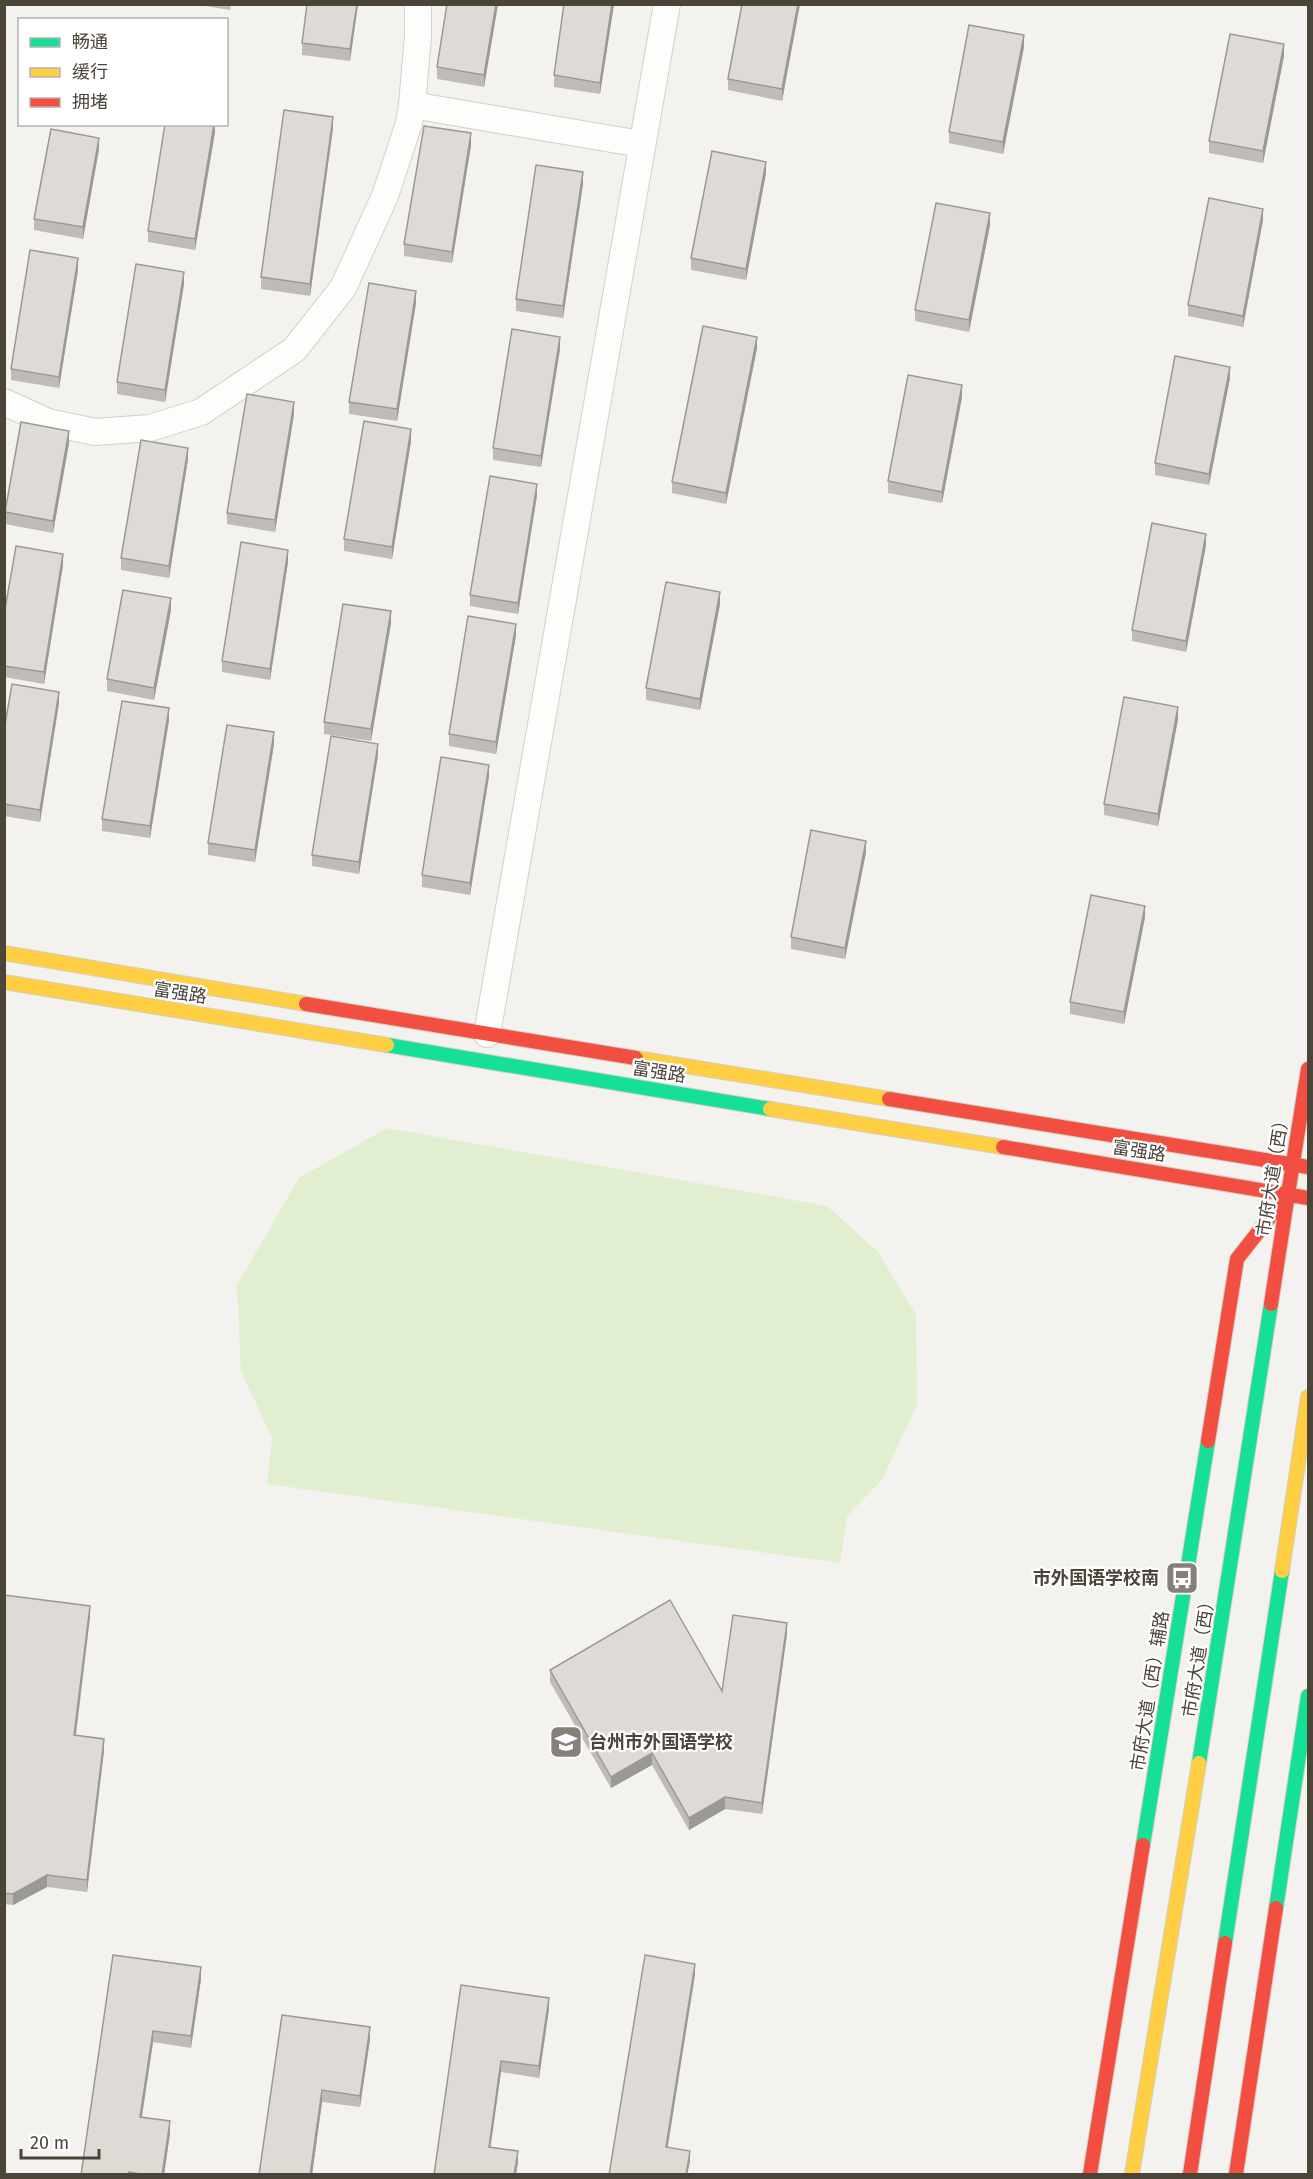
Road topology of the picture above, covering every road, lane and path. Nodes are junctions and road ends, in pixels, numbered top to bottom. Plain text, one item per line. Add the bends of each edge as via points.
1 (418, 4) edge
2 (667, 4) edge
3 (412, 105) junction
4 (641, 144) junction
5 (4, 402) edge
6 (4, 953) edge
7 (4, 982) edge
8 (487, 1034) junction
9 (1308, 1069) edge
10 (1293, 1164) junction
11 (1308, 1167) edge
12 (1288, 1194) junction
13 (1308, 1198) edge
14 (1308, 1397) edge
15 (1308, 1696) edge
16 (1090, 2175) edge
17 (1132, 2175) edge
18 (1190, 2175) edge
19 (1236, 2175) edge

1 - 3 street
2 - 4 street
3 - 4 street
3 - 5 street via 385,196 343,288 294,350 201,412 150,428 95,432 48,423
4 - 8 street
6 - 8 main road, 富强路
7 - 12 main road, 富强路
8 - 10 main road, 富强路
9 - 10 main road, 市府大道（西）
10 - 11 main road, 富强路
10 - 12 main road, 市府大道（西）
12 - 13 main road, 富强路
12 - 16 main road, 市府大道（西）辅路 via 1237,1259
12 - 17 main road, 市府大道（西）
14 - 18 main road
15 - 19 main road

